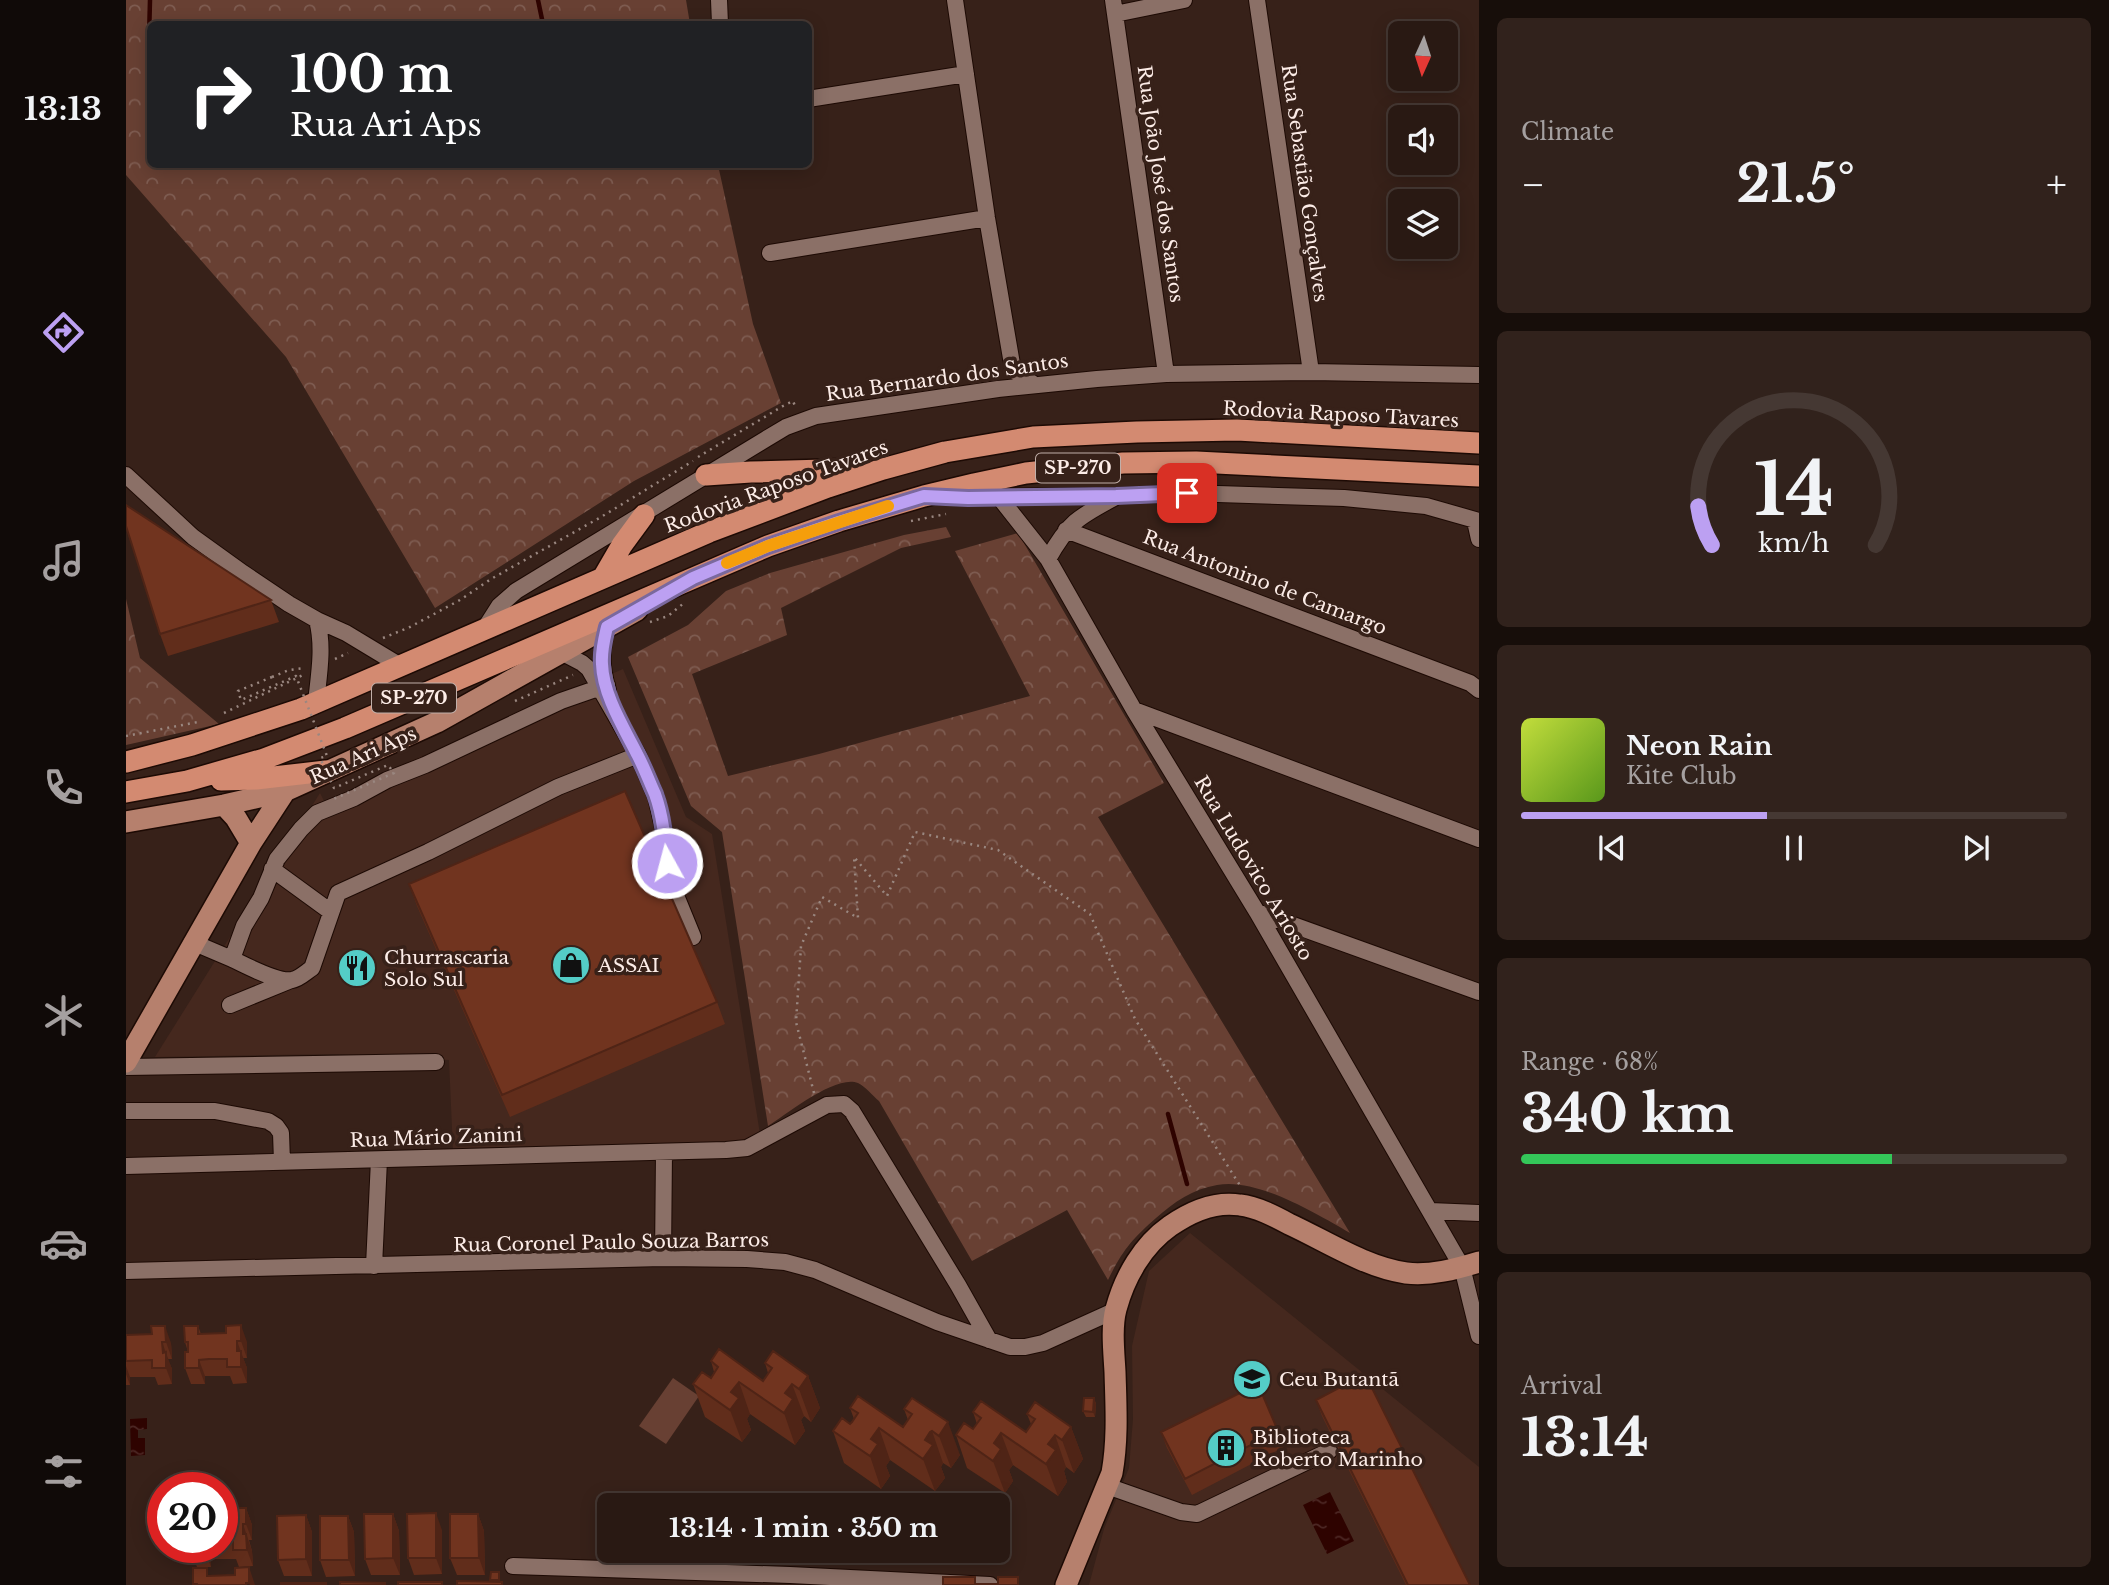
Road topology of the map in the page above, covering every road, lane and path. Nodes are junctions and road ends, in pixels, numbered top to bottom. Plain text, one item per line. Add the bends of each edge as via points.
1 (719, 0) edge
2 (955, 0) edge
3 (1184, 0) edge
4 (1257, 0) edge
5 (1114, 7) edge
6 (720, 21) edge
7 (966, 74) junction
8 (812, 98) edge
9 (987, 218) junction
10 (770, 253) dead end
11 (1013, 370) junction
12 (1311, 372) junction
13 (1166, 374) junction
14 (1479, 375) edge
15 (1035, 385) junction
16 (998, 389) junction
17 (802, 421) junction
18 (1479, 443) edge
19 (883, 468) junction
20 (126, 475) edge
21 (706, 475) junction
22 (1479, 476) edge
23 (924, 496) junction
24 (1116, 496) junction
25 (999, 497) junction
26 (946, 514) dead end
27 (644, 515) junction
28 (908, 521) dead end
29 (1477, 521) edge
30 (1066, 530) junction
31 (1479, 539) edge
32 (1048, 559) junction
33 (604, 576) junction
34 (691, 588) junction
35 (317, 620) junction
36 (644, 624) dead end
37 (607, 627) junction
38 (485, 628) junction
39 (365, 645) junction
40 (561, 652) junction
41 (320, 664) junction
42 (399, 666) junction
43 (603, 687) junction
44 (1479, 690) edge
45 (316, 702) junction
46 (1135, 710) junction
47 (218, 717) dead end
48 (204, 720) dead end
49 (126, 736) edge
50 (638, 755) junction
51 (126, 762) edge
52 (326, 771) junction
53 (187, 782) junction
54 (285, 791) junction
55 (126, 792) edge
56 (331, 800) dead end
57 (223, 804) junction
58 (126, 822) edge
59 (1479, 839) edge
60 (251, 843) junction
61 (272, 869) junction
62 (331, 912) junction
63 (1257, 912) junction
64 (693, 937) dead end
65 (192, 943) junction
66 (232, 959) junction
67 (291, 981) junction
68 (1479, 992) edge
69 (230, 1005) dead end
70 (436, 1062) dead end
71 (126, 1064) edge
72 (818, 1110) junction
73 (126, 1111) edge
74 (664, 1152) junction
75 (379, 1160) junction
76 (282, 1162) junction
77 (126, 1166) edge
78 (1255, 1209) junction
79 (1430, 1211) junction
80 (1479, 1213) edge
81 (663, 1258) junction
82 (1470, 1264) edge
83 (374, 1266) junction
84 (126, 1271) edge
85 (1116, 1310) junction
86 (1479, 1336) edge
87 (989, 1340) junction
88 (1329, 1451) dead end
89 (1107, 1486) junction
90 (513, 1566) dead end
91 (990, 1585) edge
92 (1066, 1585) edge

1 - 6 street
2 - 7 street
3 - 5 street
4 - 12 street, Rua Sebastião Gonçalves
5 - 13 street, Rua João José dos Santos
7 - 8 street
7 - 9 street
9 - 10 street
9 - 11 street
11 - 15 street
11 - 16 street
12 - 13 street, Rua Bernardo dos Santos
12 - 14 street, Rua Bernardo dos Santos
13 - 15 street, Rua Bernardo dos Santos
15 - 16 street, Rua Bernardo dos Santos
16 - 17 street, Rua Bernardo dos Santos
17 - 21 street, Rua Bernardo dos Santos
17 - 39 path via 793,401 460,600 410,628
18 - 19 highway, Rodovia Raposo Tavares / SP-270 via 1237,430 1137,432 1033,437
19 - 21 highway
19 - 33 highway, Rodovia Raposo Tavares / SP-270 via 774,506
20 - 35 street via 194,537
21 - 27 street, Rua Bernardo dos Santos
22 - 23 highway, SP-270 via 1196,462 1123,463 1026,473
23 - 25 street
23 - 34 highway, SP-270 via 768,546
24 - 25 street
24 - 29 street via 1187,493 1344,499 1426,506
24 - 30 street
25 - 32 street, Rua Ludovico Ariosto
26 - 28 path
27 - 33 highway
27 - 38 street, Rua Bernardo dos Santos via 516,591
29 - 31 street
30 - 32 street
30 - 44 street, Rua Antonino de Camargo
32 - 46 street, Rua Ludovico Ariosto
33 - 38 highway, Rodovia Raposo Tavares / SP-270
34 - 36 path via 667,616
34 - 37 main road, Rua Ari Aps
34 - 53 highway, SP-270 via 345,729
35 - 39 street
35 - 41 street
37 - 40 main road, Rua Ari Aps
37 - 43 street via 602,648
38 - 42 highway, Rodovia Raposo Tavares / SP-270
39 - 41 path
39 - 42 street
40 - 43 street via 587,667
40 - 52 main road, Rua Ari Aps via 437,722
41 - 45 street
42 - 45 highway, Rodovia Raposo Tavares / SP-270
43 - 50 street
43 - 61 street via 561,701 317,813
45 - 51 highway, Rodovia Raposo Tavares / SP-270 via 192,745
46 - 59 street
46 - 63 street, Rua Ludovico Ariosto
47 - 56 path, bridge via 286,685 302,676 310,667 289,670 238,691 242,699 296,676 327,755 320,758 334,788 388,765 394,773
48 - 49 path
50 - 62 street via 338,893
50 - 64 street via 656,797 667,863
52 - 53 highway
52 - 54 main road, Rua Ari Aps
53 - 55 highway, SP-270
54 - 57 main road, Rua Ari Aps
54 - 60 main road
57 - 58 main road, Rua Ari Aps
57 - 60 main road
60 - 65 main road
61 - 62 street
61 - 66 street
62 - 67 street via 312,968
63 - 68 street
63 - 79 street, Rua Ludovico Ariosto
65 - 66 street
65 - 71 main road
66 - 67 street
67 - 69 street
70 - 71 street
72 - 74 street, Rua Mário Zanini via 747,1147
72 - 78 path via 796,1022 801,946 822,897 858,918 854,857 887,896 915,832 998,850 1090,914 1135,1018
72 - 87 street via 838,1103 852,1111
73 - 76 street via 215,1111 268,1121 281,1133
74 - 75 street, Rua Mário Zanini
74 - 81 street
75 - 76 street, Rua Mário Zanini
75 - 83 street
76 - 77 street, Rua Mário Zanini
78 - 82 main road via 1388,1269 1427,1274
78 - 85 main road via 1213,1206 1163,1231 1137,1261
79 - 80 street
79 - 82 street, Rua Ludovico Ariosto
81 - 83 street, Rua Coronel Paulo Souza Barros
81 - 87 street, Rua Coronel Paulo Souza Barros via 785,1262
82 - 86 street, Rua Ludovico Ariosto
83 - 84 street, Rua Coronel Paulo Souza Barros
85 - 87 street, Rua Coronel Paulo Souza Barros via 1043,1343 1010,1347
85 - 89 main road via 1117,1434
88 - 89 street via 1197,1514
89 - 92 main road
90 - 91 street

